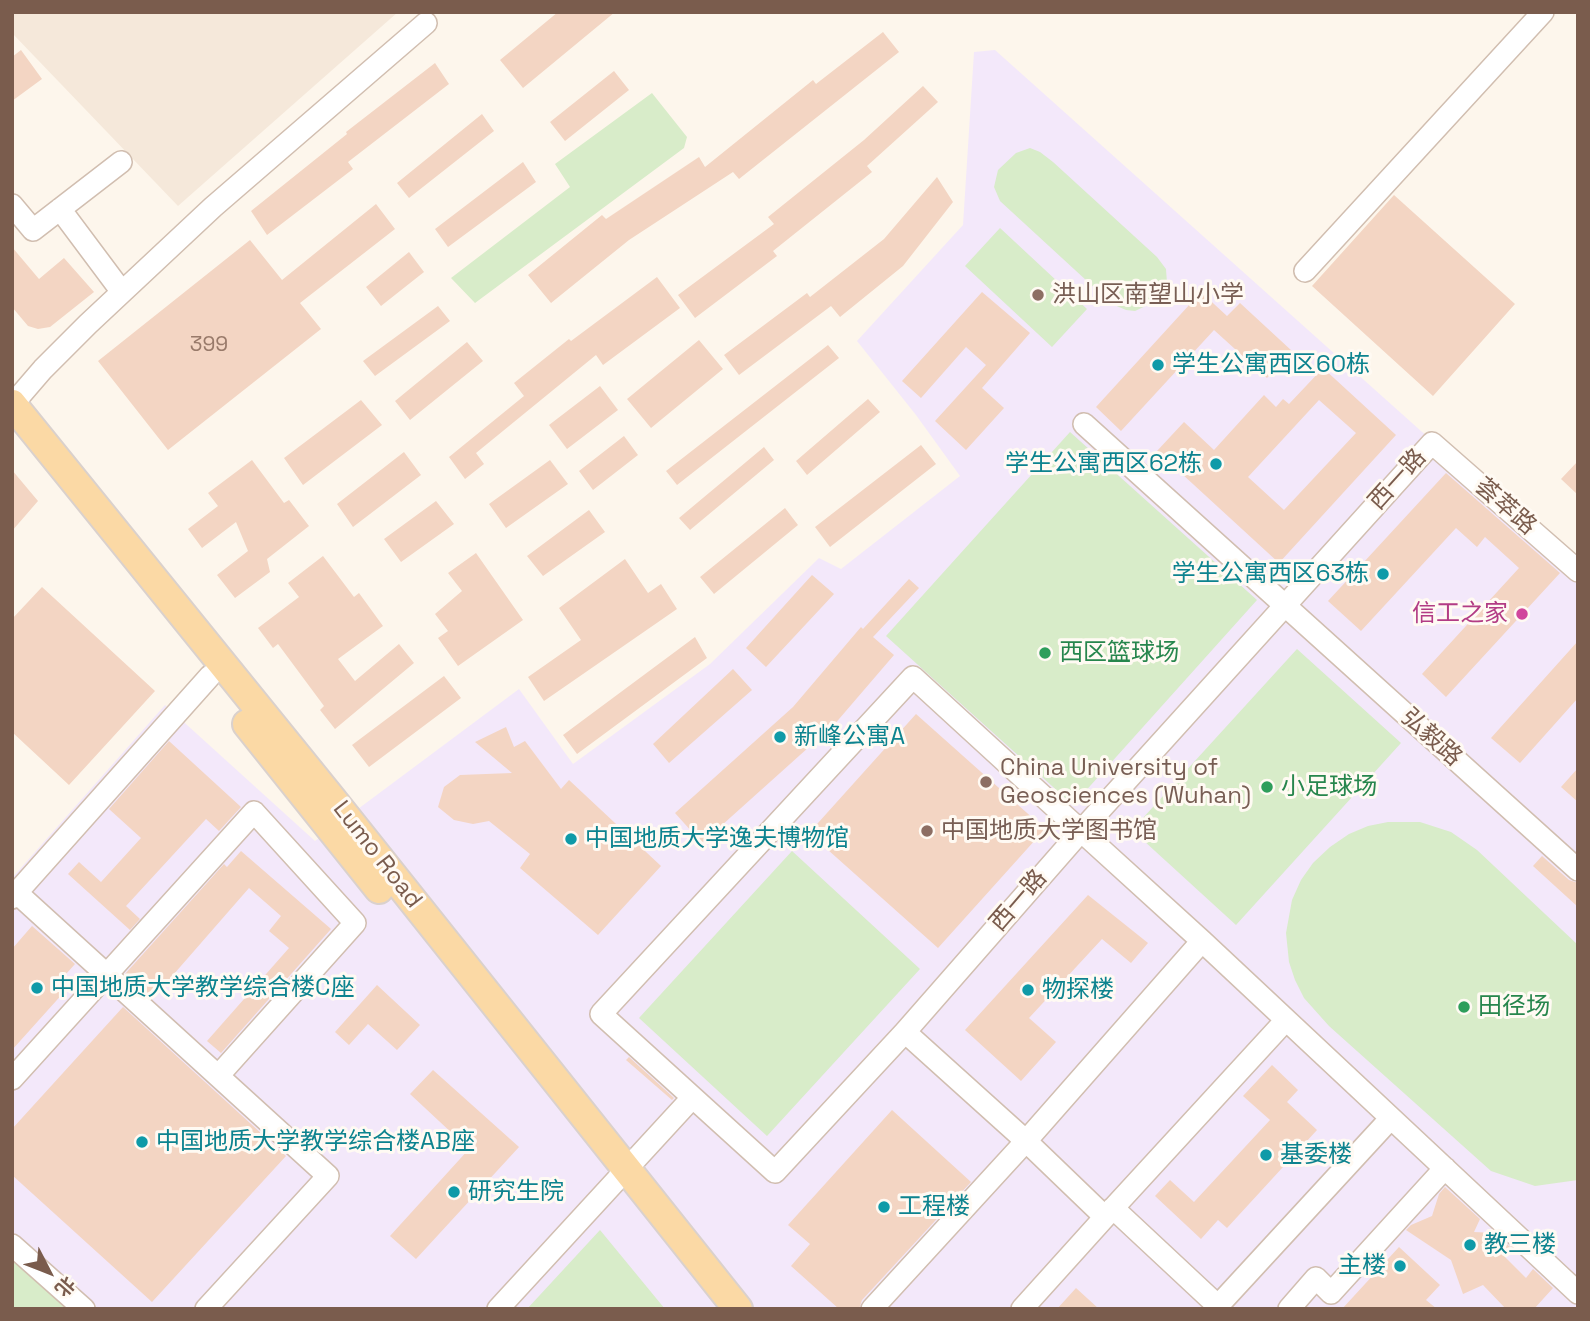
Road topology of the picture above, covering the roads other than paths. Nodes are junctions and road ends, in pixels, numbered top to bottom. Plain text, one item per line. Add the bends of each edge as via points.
1 (1542, 12) edge
2 (426, 23) dead end
3 (121, 162) dead end
4 (12, 205) edge
5 (60, 209) junction
6 (1305, 271) dead end
7 (122, 292) junction
8 (12, 405) edge
9 (12, 424) edge
10 (1084, 424) dead end
11 (1432, 443) joint
12 (1578, 571) edge
13 (1284, 606) junction
14 (209, 676) junction
15 (1081, 831) junction
16 (1578, 870) edge
17 (14, 895) edge
18 (1202, 941) junction
19 (107, 974) junction
20 (1286, 1020) junction
21 (905, 1032) junction
22 (218, 1076) junction
23 (12, 1079) edge
24 (692, 1098) junction
25 (1391, 1118) junction
26 (1026, 1141) junction
27 (1445, 1168) junction
28 (621, 1175) junction
29 (1109, 1213) junction
30 (12, 1245) edge
31 (1578, 1293) edge
32 (1216, 1307) edge
33 (84, 1309) edge
34 (206, 1309) edge
35 (498, 1309) edge
36 (721, 1309) edge
37 (738, 1309) edge
38 (872, 1309) edge
39 (1022, 1309) edge
40 (1289, 1309) edge

1 - 6 street
2 - 7 street
3 - 5 street
4 - 5 street via 33,230
5 - 7 street
7 - 8 street
8 - 28 main road, Lumo Road via 331,797
9 - 14 main road, Lumo Road
10 - 13 street, 弘毅路
11 - 12 street, 荟萃路
11 - 13 street, 西一路
13 - 15 street, 西一路
13 - 16 street, 弘毅路
14 - 17 street
14 - 28 main road, Lumo Road
15 - 18 street
15 - 21 street, 西一路
15 - 24 street via 913,677 601,1014
17 - 19 street
18 - 20 street
18 - 26 street
19 - 22 street
19 - 22 street via 254,812 355,923
19 - 23 street
20 - 25 street
20 - 29 street
21 - 24 street, 西一路 via 775,1172
21 - 26 street
22 - 34 street via 328,1176
24 - 28 street
25 - 27 street
25 - 32 street
26 - 29 street
26 - 38 street
27 - 31 street
27 - 40 street via 1331,1293 1316,1278
28 - 35 street
28 - 36 main road, Lumo Road
28 - 37 main road, Lumo Road
29 - 32 street
29 - 39 street
30 - 33 street

